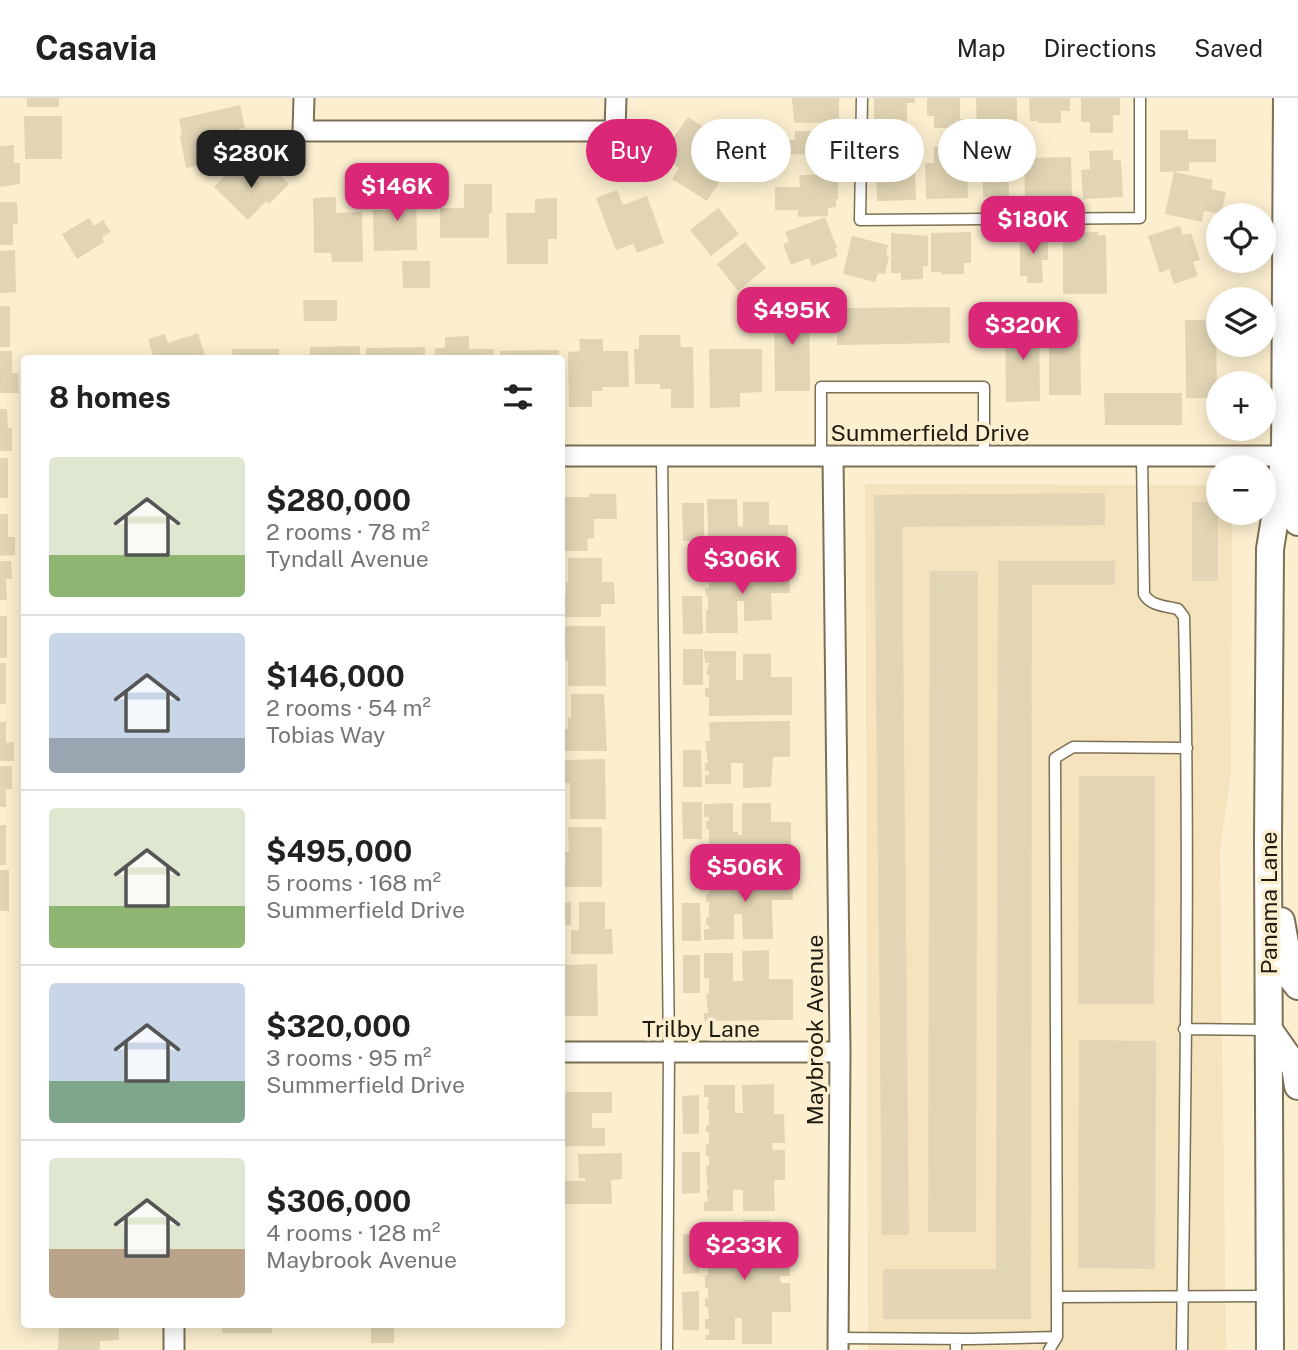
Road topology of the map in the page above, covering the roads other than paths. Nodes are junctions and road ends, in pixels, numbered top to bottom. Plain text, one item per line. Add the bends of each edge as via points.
1 (304, 98) edge
2 (615, 98) edge
3 (862, 98) edge
4 (1140, 98) edge
5 (1287, 98) edge
6 (565, 456) edge
7 (662, 456) junction
8 (1142, 456) junction
9 (1292, 456) edge
10 (827, 457) junction
11 (984, 457) junction
12 (1298, 522) edge
13 (1187, 748) junction
14 (1268, 843) junction
15 (1298, 986) edge
16 (1184, 1029) junction
17 (1269, 1030) junction
18 (565, 1052) edge
19 (669, 1052) junction
20 (840, 1052) junction
21 (1298, 1086) edge
22 (1270, 1296) junction
23 (1057, 1297) junction
24 (1182, 1297) junction
25 (174, 1328) edge
26 (1057, 1336) junction
27 (838, 1344) edge
28 (956, 1345) edge
29 (174, 1350) edge
30 (667, 1350) edge
31 (1049, 1350) edge
32 (1182, 1350) edge
33 (1270, 1350) edge

1 - 2 street via 303,131 615,131
3 - 4 lane via 860,220 1140,218
5 - 9 main road, Panama Lane
6 - 7 street, Summerfield Drive
7 - 10 street, Summerfield Drive
7 - 19 lane
8 - 9 street, Summerfield Drive
8 - 11 street, Summerfield Drive
8 - 13 lane via 1144,594 1155,604 1178,609 1184,617
9 - 12 main road, Panama Lane
9 - 14 main road, Panama Lane via 1270,549
10 - 11 street, Summerfield Drive
10 - 11 lane via 821,387 984,387
10 - 20 street, Maybrook Avenue
13 - 16 lane
13 - 23 lane via 1073,747 1055,758
14 - 15 main road via 1291,977
14 - 17 main road, Panama Lane
16 - 17 lane
16 - 24 lane
17 - 21 main road via 1295,1068
17 - 22 main road, Panama Lane
18 - 19 street, Trilby Lane
19 - 20 street, Trilby Lane
19 - 30 lane
20 - 27 street, Maybrook Avenue
22 - 24 lane
22 - 33 main road, Panama Lane
23 - 24 lane
23 - 26 lane
24 - 32 lane
25 - 29 street
26 - 28 lane
26 - 31 lane
27 - 28 lane

